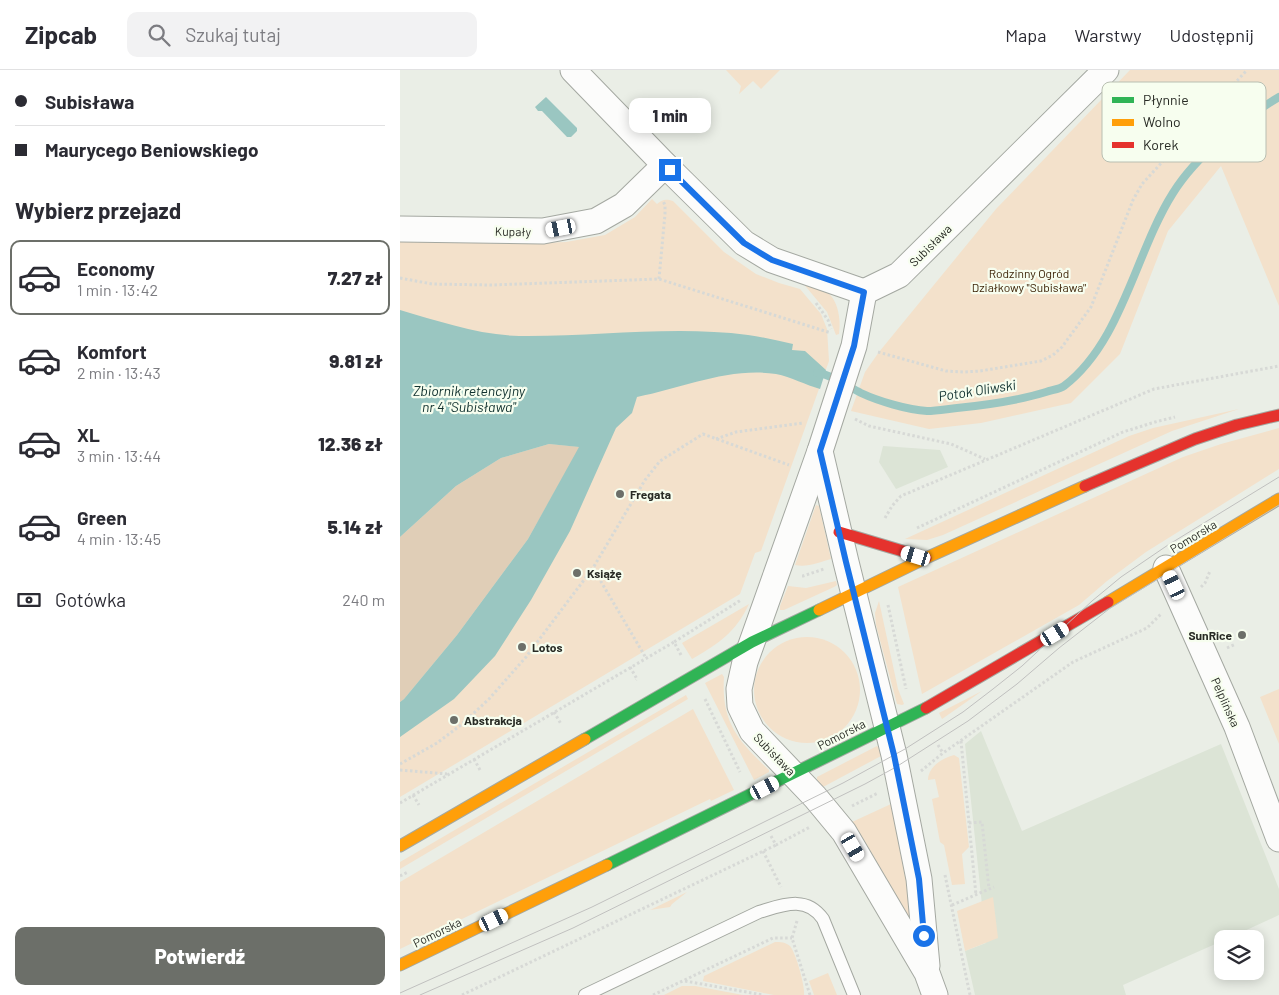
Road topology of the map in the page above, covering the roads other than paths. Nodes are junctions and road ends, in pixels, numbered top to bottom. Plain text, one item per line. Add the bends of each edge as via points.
1 (573, 70) edge
2 (1106, 70) edge
3 (665, 165) junction
4 (400, 229) edge
5 (864, 292) junction
6 (1279, 415) edge
7 (820, 451) junction
8 (1279, 499) edge
9 (839, 532) junction
10 (926, 558) junction
11 (1166, 568) junction
12 (854, 592) junction
13 (752, 642) junction
14 (887, 727) junction
15 (794, 774) junction
16 (1279, 839) edge
17 (400, 846) edge
18 (400, 965) edge
19 (931, 984) edge
20 (584, 995) edge
21 (854, 995) edge

1 - 3 street
2 - 5 street, Subisława via 899,276
3 - 4 street, Kupały via 624,205 596,221 543,231
3 - 5 street via 744,243 772,260
5 - 7 street, Subisława via 847,366 844,411
6 - 10 main road via 1194,439
7 - 9 street, Subisława
7 - 13 street, Subisława
8 - 11 main road, Pomorska
9 - 10 main road
9 - 12 street, Subisława
10 - 12 main road
11 - 14 main road, Pomorska via 919,712
11 - 16 street, Pelplińska via 1237,727
12 - 13 main road
12 - 14 street, Subisława
13 - 15 street, Subisława via 739,689 740,706 752,731
13 - 17 main road
14 - 15 main road, Pomorska
14 - 19 street, Subisława via 919,879
15 - 18 main road, Pomorska
15 - 19 street, Subisława via 844,832
20 - 21 lane via 759,912 789,904 808,905 823,919

